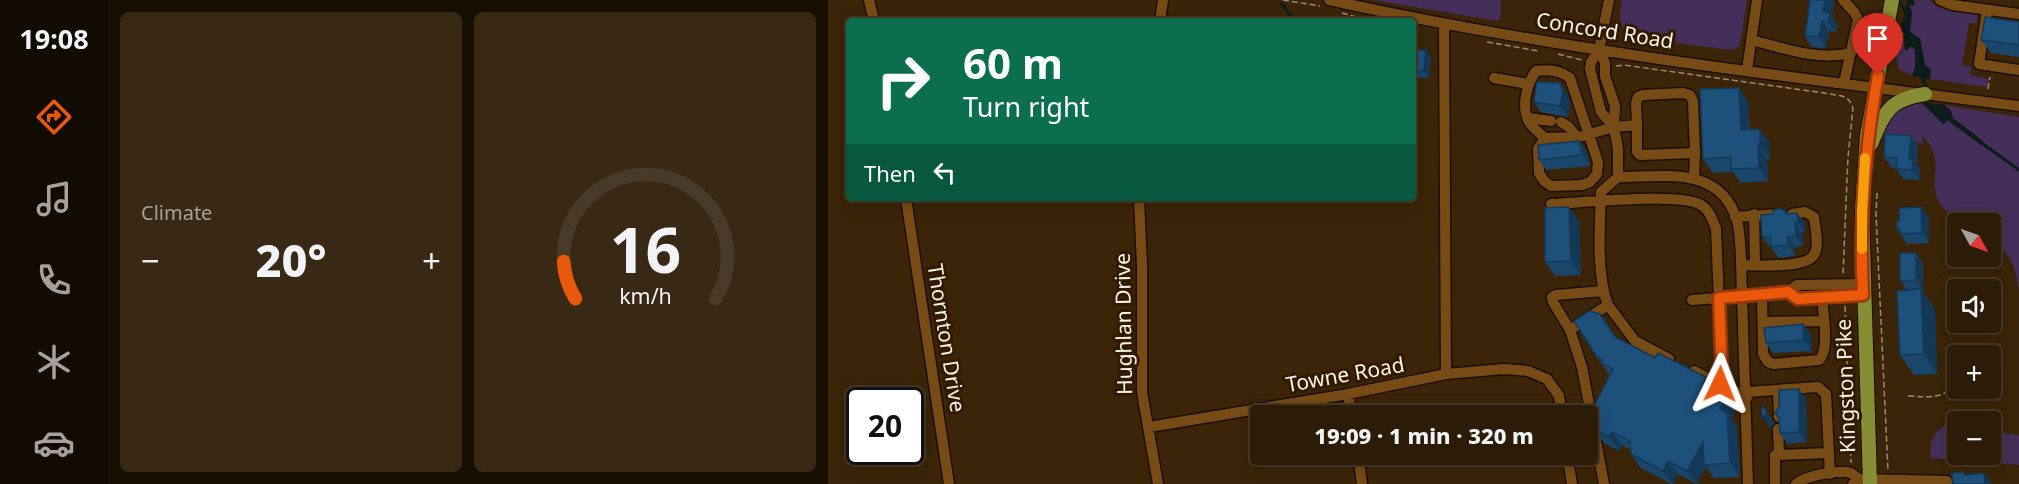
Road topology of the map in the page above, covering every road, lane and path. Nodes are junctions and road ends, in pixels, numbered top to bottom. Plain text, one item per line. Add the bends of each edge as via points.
1 (870, 0) edge
2 (1163, 0) edge
3 (1329, 0) edge
4 (1609, 0) edge
5 (1757, 0) edge
6 (1843, 0) edge
7 (1892, 0) edge
8 (1940, 0) edge
9 (1987, 10) junction
10 (2019, 14) edge
11 (873, 18) edge
12 (1160, 18) edge
13 (1415, 18) edge
14 (1416, 18) edge
15 (1444, 24) junction
16 (1751, 40) junction
17 (1599, 50) junction
18 (1851, 53) junction
19 (1992, 66) junction
20 (1747, 70) junction
21 (2019, 70) edge
22 (1494, 78) dead end
23 (1844, 83) junction
24 (1528, 84) junction
25 (1876, 88) junction
26 (1988, 89) dead end
27 (1922, 94) junction
28 (2019, 106) edge
29 (1528, 118) junction
30 (1637, 125) junction
31 (1614, 128) junction
32 (1589, 135) junction
33 (1577, 137) junction
34 (1545, 138) junction
35 (1695, 153) junction
36 (1865, 157) junction
37 (1618, 177) junction
38 (1694, 178) junction
39 (1877, 193) dead end
40 (906, 201) edge
41 (1139, 201) edge
42 (1601, 201) junction
43 (1551, 204) dead end
44 (1792, 213) edge
45 (1754, 214) junction
46 (1780, 214) edge
47 (1735, 217) junction
48 (1740, 265) junction
49 (1755, 265) junction
50 (1863, 289) junction
51 (1603, 291) junction
52 (1788, 292) junction
53 (1762, 294) junction
54 (1742, 296) junction
55 (1719, 298) junction
56 (1822, 298) junction
57 (1692, 300) dead end
58 (1608, 304) junction
59 (1824, 321) junction
60 (1763, 322) junction
61 (1570, 330) junction
62 (1745, 353) junction
63 (1763, 354) junction
64 (1674, 362) edge
65 (1685, 367) edge
66 (1446, 374) junction
67 (1720, 384) junction
68 (1778, 390) junction
69 (1947, 393) edge
70 (1348, 394) junction
71 (1747, 394) junction
72 (1908, 396) dead end
73 (1350, 405) edge
74 (1560, 405) edge
75 (1149, 427) junction
76 (1829, 453) junction
77 (1779, 454) junction
78 (1359, 465) edge
79 (1569, 465) edge
80 (1830, 474) junction
81 (1890, 480) junction
82 (1863, 482) edge
83 (1917, 482) edge
84 (949, 484) edge
85 (1158, 484) edge
86 (1362, 484) edge
87 (1572, 484) edge
88 (1604, 484) edge
89 (1748, 484) edge
90 (1775, 484) edge
91 (1796, 484) edge
92 (1947, 484) edge

1 - 11 street
2 - 12 street
3 - 13 street, Concord Road
4 - 17 street
5 - 16 street
6 - 18 street via 1858,19
7 - 25 main road, Kingston Pike
8 - 9 street
9 - 10 street
9 - 19 street via 1978,64
14 - 15 street, Concord Road
15 - 17 street, Concord Road
15 - 66 street
16 - 18 street via 1834,57
16 - 20 street
17 - 20 street, Concord Road
17 - 31 street via 1615,106
18 - 23 street
19 - 21 street
19 - 26 path
20 - 23 street, Concord Road
22 - 24 street
23 - 25 street, Concord Road
24 - 29 street
24 - 32 street via 1536,71 1546,69 1570,78
25 - 27 street, Concord Road
25 - 36 main road, Kingston Pike
27 - 28 street, Concord Road
27 - 36 main road via 1891,106
29 - 33 street via 1569,127
29 - 34 street
30 - 31 street
30 - 35 street via 1640,155
30 - 35 street via 1638,97 1690,95
31 - 32 street
31 - 37 street
32 - 33 street
32 - 34 street via 1598,162 1597,174 1582,184 1551,186 1544,182 1539,173 1538,149
33 - 34 street
35 - 38 street
36 - 50 main road, Kingston Pike
37 - 38 street
37 - 42 street via 1601,192
38 - 47 street via 1721,193
39 - 81 path
40 - 84 street, Thornton Drive
41 - 75 street, Hughlan Drive via 1142,392
42 - 43 street
42 - 51 street
42 - 55 street via 1657,199 1701,204 1716,228
44 - 49 street via 1805,212 1814,217 1814,254 1797,264
45 - 46 street
45 - 47 street
45 - 49 street
47 - 48 street
48 - 49 street
48 - 54 street
50 - 52 street via 1797,285
50 - 56 street
50 - 82 main road, Kingston Pike
51 - 58 street
51 - 61 street via 1552,297
52 - 53 street
52 - 56 street via 1798,299
53 - 54 street
53 - 60 street
54 - 55 street
54 - 62 street
55 - 57 street
55 - 67 street
56 - 59 street
58 - 61 street
58 - 64 street via 1635,341
59 - 60 street
59 - 63 street via 1825,347 1819,360 1774,364
60 - 63 street
61 - 88 street via 1582,367
62 - 63 street
62 - 71 street
65 - 67 street
66 - 70 street, Towne Road
66 - 74 street, Towne Road via 1528,371 1546,379 1559,396
67 - 71 street
68 - 71 street
68 - 76 street via 1823,390
68 - 77 street
69 - 72 path via 1935,397
70 - 73 street
70 - 75 street, Towne Road
71 - 89 street
75 - 85 street, Hughlan Drive
76 - 77 street
76 - 80 street
77 - 90 street via 1774,458
78 - 86 street
79 - 87 street
80 - 82 street via 1850,473
80 - 91 street via 1803,478
81 - 82 street
81 - 83 street
83 - 92 street

